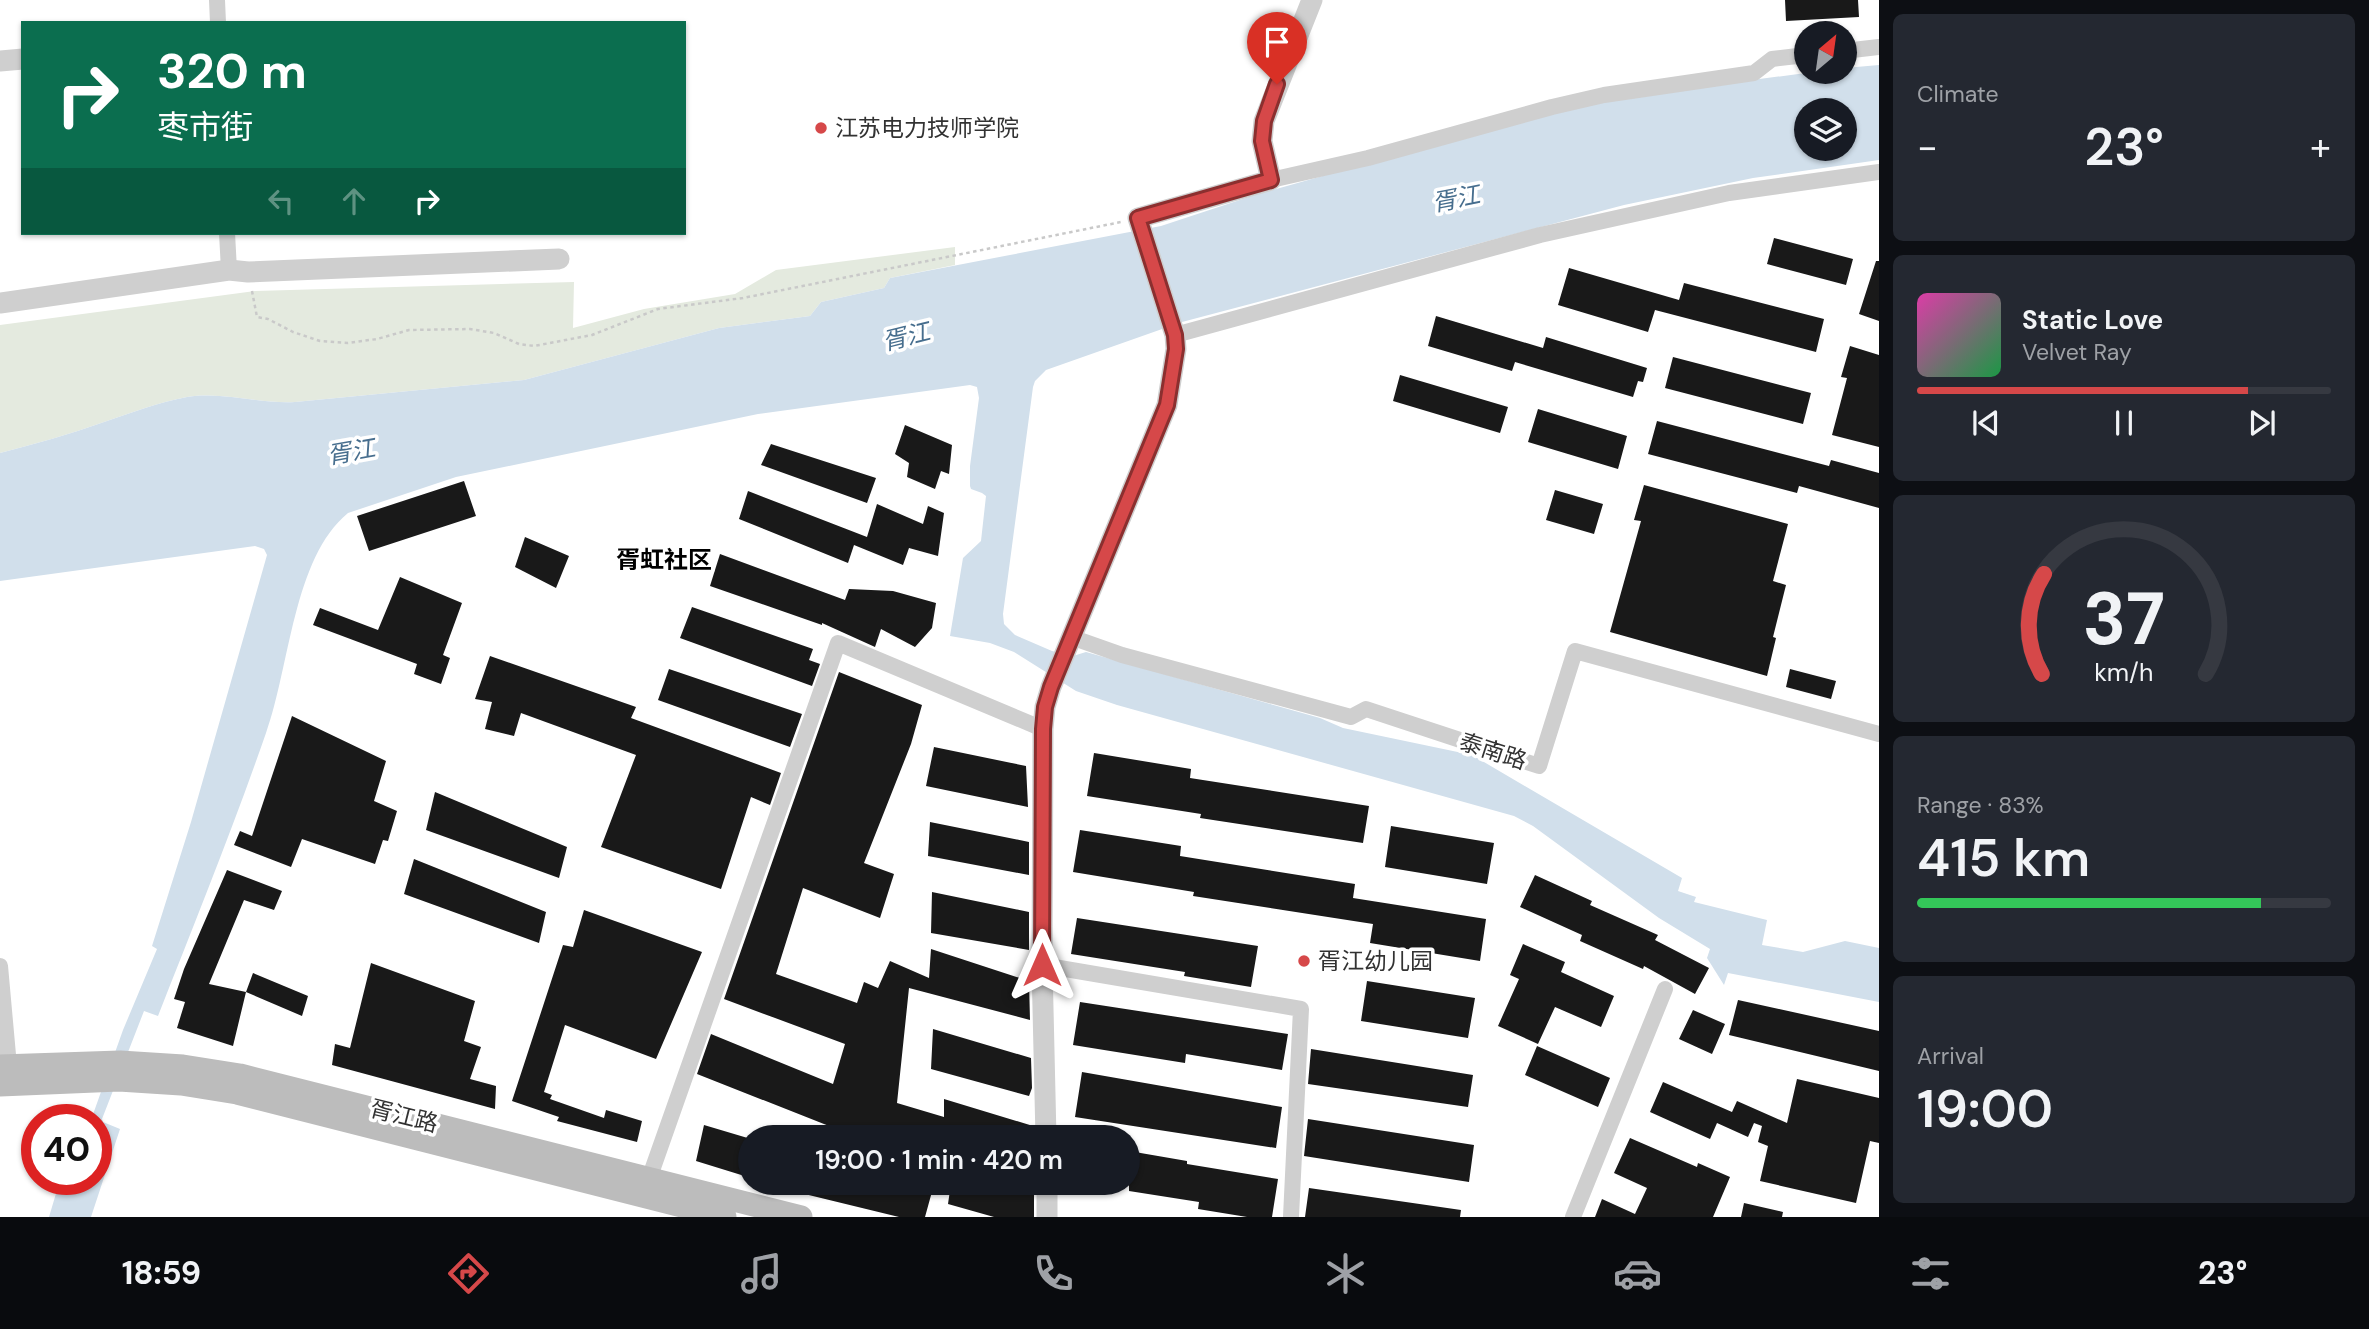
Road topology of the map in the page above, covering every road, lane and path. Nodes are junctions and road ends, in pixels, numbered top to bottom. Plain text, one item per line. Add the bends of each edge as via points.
1 (217, 0) edge
2 (1312, 0) edge
3 (218, 21) edge
4 (1879, 47) edge
5 (1857, 50) edge
6 (1794, 56) edge
7 (21, 60) edge
8 (0, 61) edge
9 (1879, 172) edge
10 (1271, 180) junction
11 (1140, 223) junction
12 (228, 235) edge
13 (559, 259) dead end
14 (238, 271) junction
15 (0, 303) edge
16 (1174, 331) junction
17 (1069, 643) junction
18 (1043, 729) junction
19 (1879, 734) edge
20 (1042, 965) junction
21 (0, 966) edge
22 (1665, 989) dead end
23 (3, 1072) edge
24 (207, 1079) junction
25 (1046, 1125) edge
26 (649, 1179) junction
27 (1047, 1195) edge
28 (725, 1217) edge
29 (801, 1217) edge
30 (1047, 1217) edge
31 (1291, 1217) edge
32 (1573, 1217) edge

1 - 3 street
2 - 10 street via 1264,121 1262,141
4 - 5 street
6 - 10 street via 1772,59 1754,73 1604,95
7 - 8 street
9 - 16 street via 1730,193 1540,235
10 - 11 street
11 - 14 path via 743,298 658,309 592,335 534,346 470,329 409,330 348,343 320,341 257,317
11 - 16 street
12 - 14 street
13 - 14 street
14 - 15 street
16 - 17 street via 1176,349 1167,405
17 - 18 street via 1051,687
17 - 19 street, 泰南路 via 1351,717 1366,709 1539,766 1575,651
18 - 20 street
18 - 26 street via 838,643
20 - 25 street
20 - 31 street via 1301,1009
21 - 23 street
22 - 32 street
23 - 24 main road, 胥江路 via 51,1073 120,1062
24 - 26 main road, 胥江路 via 284,1085
24 - 28 main road, 胥江路 via 279,1102
26 - 29 main road, 胥江路
27 - 30 street

